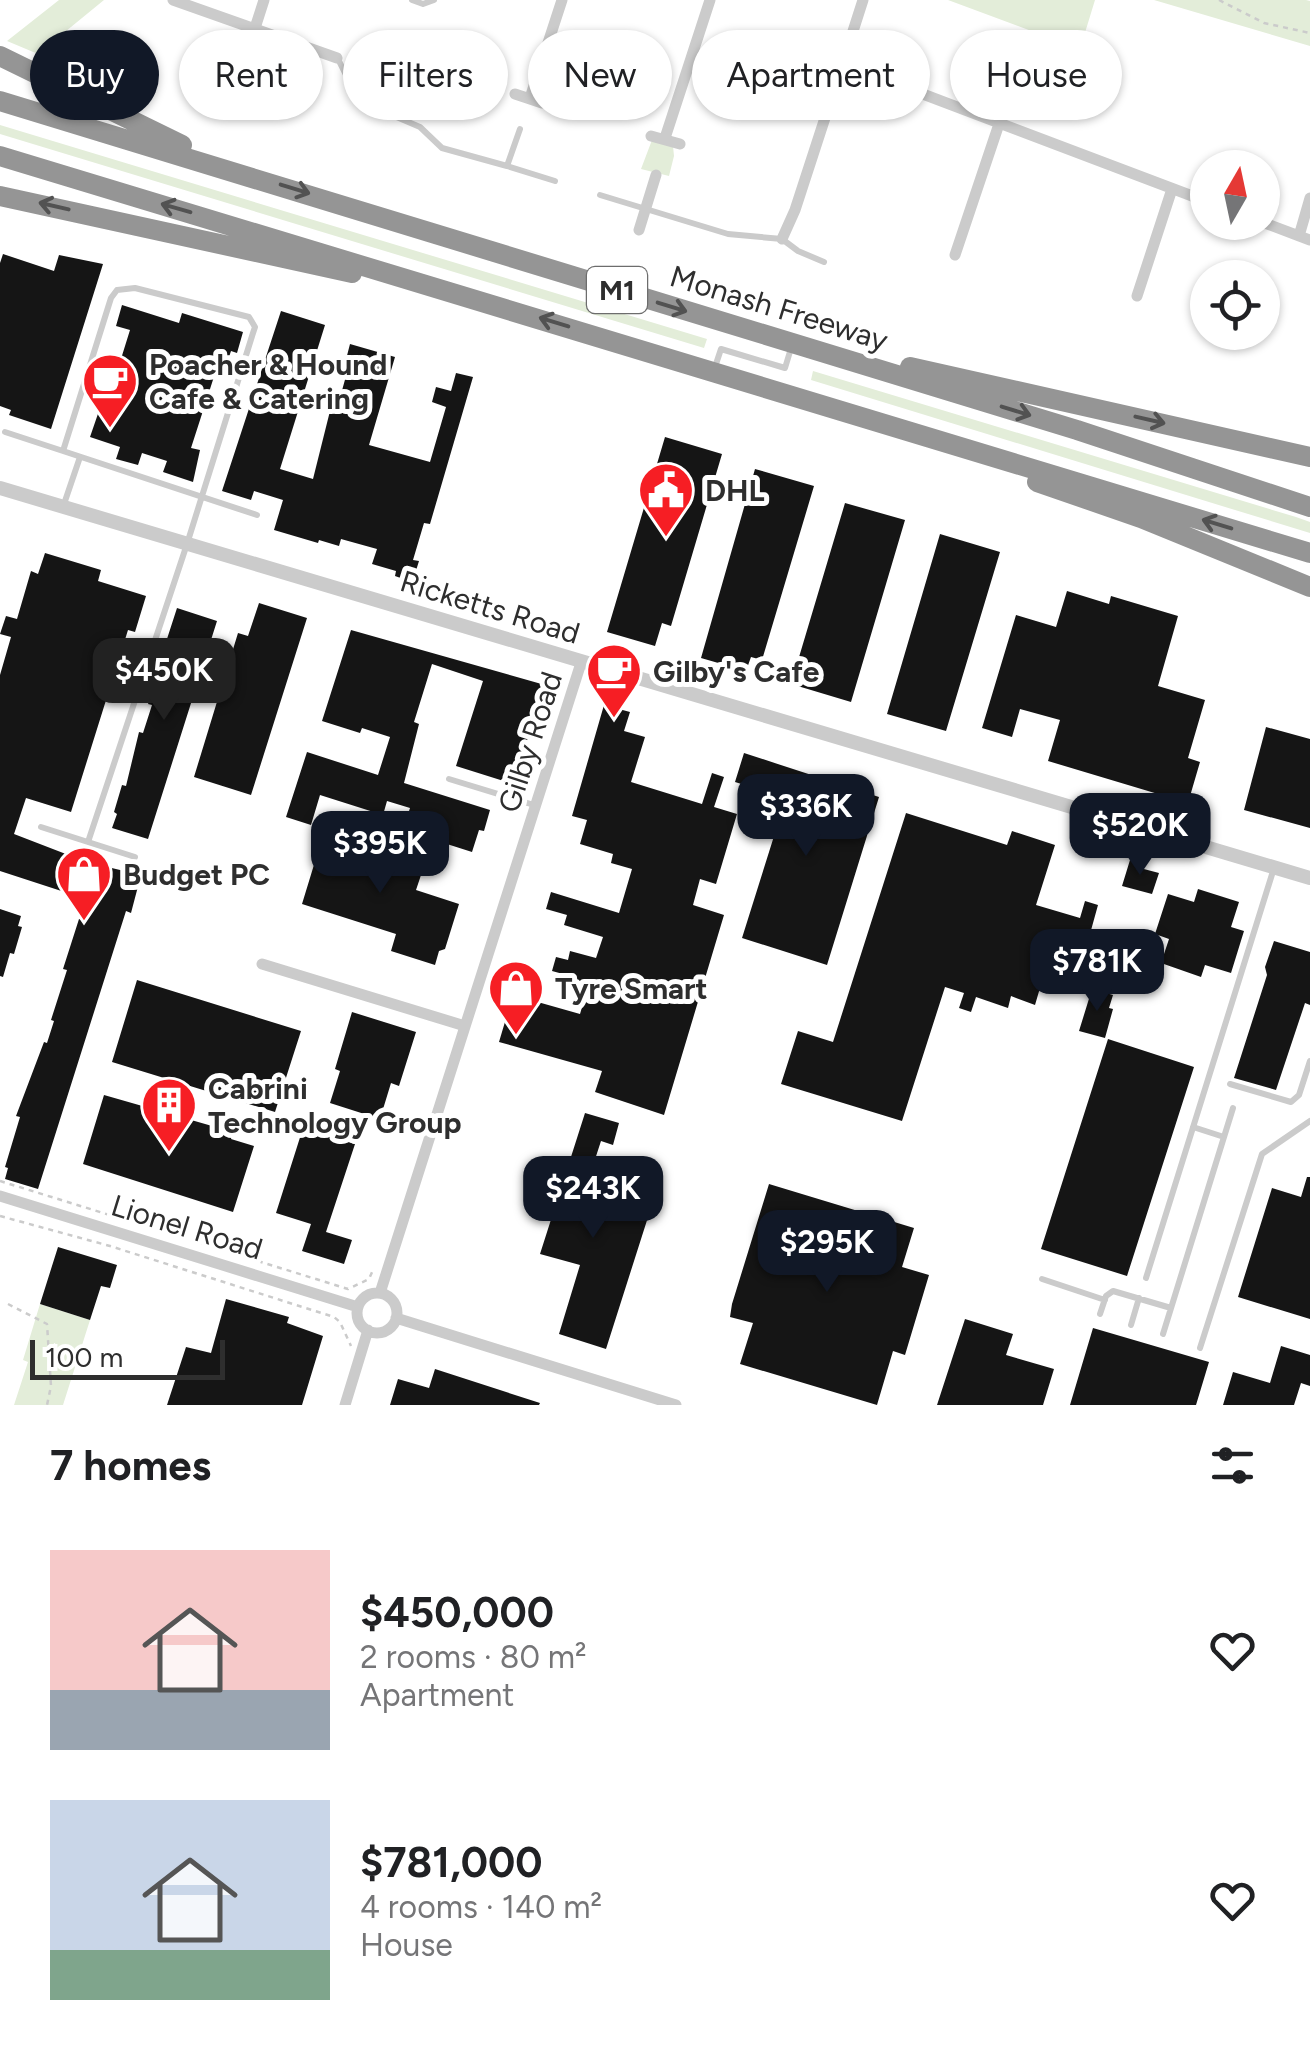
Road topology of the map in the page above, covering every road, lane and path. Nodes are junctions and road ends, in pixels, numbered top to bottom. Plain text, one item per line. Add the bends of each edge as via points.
1 (173, 0) edge
2 (264, 0) edge
3 (412, 0) edge
4 (434, 0) edge
5 (562, 0) edge
6 (710, 0) edge
7 (863, 0) edge
8 (1219, 0) edge
9 (255, 28) junction
10 (853, 30) edge
11 (1310, 33) edge
12 (0, 56) edge
13 (338, 58) joint
14 (515, 94) dead end
15 (930, 98) edge
16 (0, 101) edge
17 (823, 120) edge
18 (998, 124) junction
19 (520, 129) dead end
20 (651, 136) dead end
21 (665, 138) junction
22 (680, 144) dead end
23 (0, 156) edge
24 (507, 166) junction
25 (235, 171) junction
26 (656, 175) dead end
27 (555, 182) dead end
28 (1172, 190) junction
29 (600, 195) dead end
30 (0, 196) edge
31 (1190, 196) edge
32 (1310, 198) edge
33 (646, 209) junction
34 (1280, 229) edge
35 (639, 230) dead end
36 (1304, 238) edge
37 (782, 239) junction
38 (954, 256) dead end
39 (824, 262) dead end
40 (457, 293) junction
41 (1138, 296) dead end
42 (747, 330) junction
43 (793, 344) junction
44 (714, 371) junction
45 (5, 432) dead end
46 (62, 451) junction
47 (80, 457) junction
48 (1310, 457) edge
49 (0, 488) edge
50 (202, 498) junction
51 (63, 507) junction
52 (1310, 507) edge
53 (256, 515) dead end
54 (187, 544) junction
55 (1310, 553) edge
56 (1310, 587) edge
57 (581, 664) junction
58 (449, 780) dead end
59 (536, 806) junction
60 (42, 827) dead end
61 (88, 842) junction
62 (135, 857) dead end
63 (1275, 867) junction
64 (1310, 878) edge
65 (262, 964) dead end
66 (465, 1026) junction
67 (1310, 1061) edge
68 (1230, 1084) dead end
69 (1234, 1108) dead end
70 (1310, 1120) edge
71 (1194, 1127) junction
72 (1224, 1136) junction
73 (0, 1181) edge
74 (0, 1196) edge
75 (0, 1216) edge
76 (386, 1274) junction
77 (1146, 1278) dead end
78 (1042, 1280) dead end
79 (380, 1293) junction
80 (1139, 1298) junction
81 (1105, 1300) junction
82 (8, 1304) dead end
83 (358, 1307) junction
84 (1171, 1308) junction
85 (1100, 1314) dead end
86 (396, 1318) junction
87 (1131, 1325) dead end
88 (368, 1330) junction
89 (1163, 1334) dead end
90 (1200, 1348) dead end
91 (362, 1350) junction
92 (47, 1405) edge
93 (345, 1405) edge
94 (676, 1405) edge

1 - 9 street
2 - 9 street
3 - 4 lane
5 - 14 street via 536,100
6 - 21 street
7 - 10 street
8 - 11 path via 1264,23
9 - 13 street
12 - 25 highway
13 - 24 lane via 359,101 420,127 442,148
15 - 18 street
16 - 25 highway, Monash Freeway / M1
17 - 37 street
18 - 28 street
18 - 38 street
19 - 24 lane
20 - 21 street
21 - 22 street
40 -> 23 highway, M1
24 - 27 lane
25 -> 42 highway, Monash Freeway / M1
26 - 33 street
28 - 31 street
28 - 41 street
29 - 33 lane
40 -> 30 highway
32 - 36 street
33 - 35 street
33 - 37 lane via 728,234
34 - 36 street
37 - 39 lane
44 -> 40 highway, M1
42 - 43 highway, Monash Freeway / M1
42 -> 48 highway
43 - 44 lane via 785,368 721,349
43 -> 52 highway, Monash Freeway / M1
55 -> 44 highway, M1
44 - 56 highway via 1141,518
45 - 46 lane
46 - 47 lane
46 - 50 lane via 118,290 135,288 249,317 254,334
47 - 50 lane
47 - 51 lane
49 - 51 street, Ricketts Road
50 - 53 lane
50 - 54 lane
51 - 54 street, Ricketts Road
54 - 57 street, Ricketts Road
54 - 61 lane
57 - 59 street, Gilby Road
57 - 63 street, Ricketts Road
58 - 59 lane
59 - 66 street, Gilby Road
60 - 61 lane
61 - 62 lane
63 - 64 street, Ricketts Road
63 - 71 lane
65 - 66 street
66 - 76 street, Gilby Road
67 - 68 lane via 1291,1102
69 - 72 lane
70 - 90 lane via 1262,1154
71 - 72 lane
71 - 77 lane
72 - 84 lane
73 - 76 path via 348,1290 372,1270
74 - 83 street, Lionel Road
75 - 91 path via 334,1317 348,1345
76 - 79 street, Gilby Road
78 - 81 lane
79 - 83 street
79 - 86 street via 392,1299
80 - 81 lane via 1113,1291
80 - 84 lane
80 - 87 lane
81 - 85 lane
82 - 92 path via 48,1324
83 - 88 street
84 - 89 lane
86 - 88 street via 382,1332
86 - 94 street
88 - 91 street
91 - 93 street

